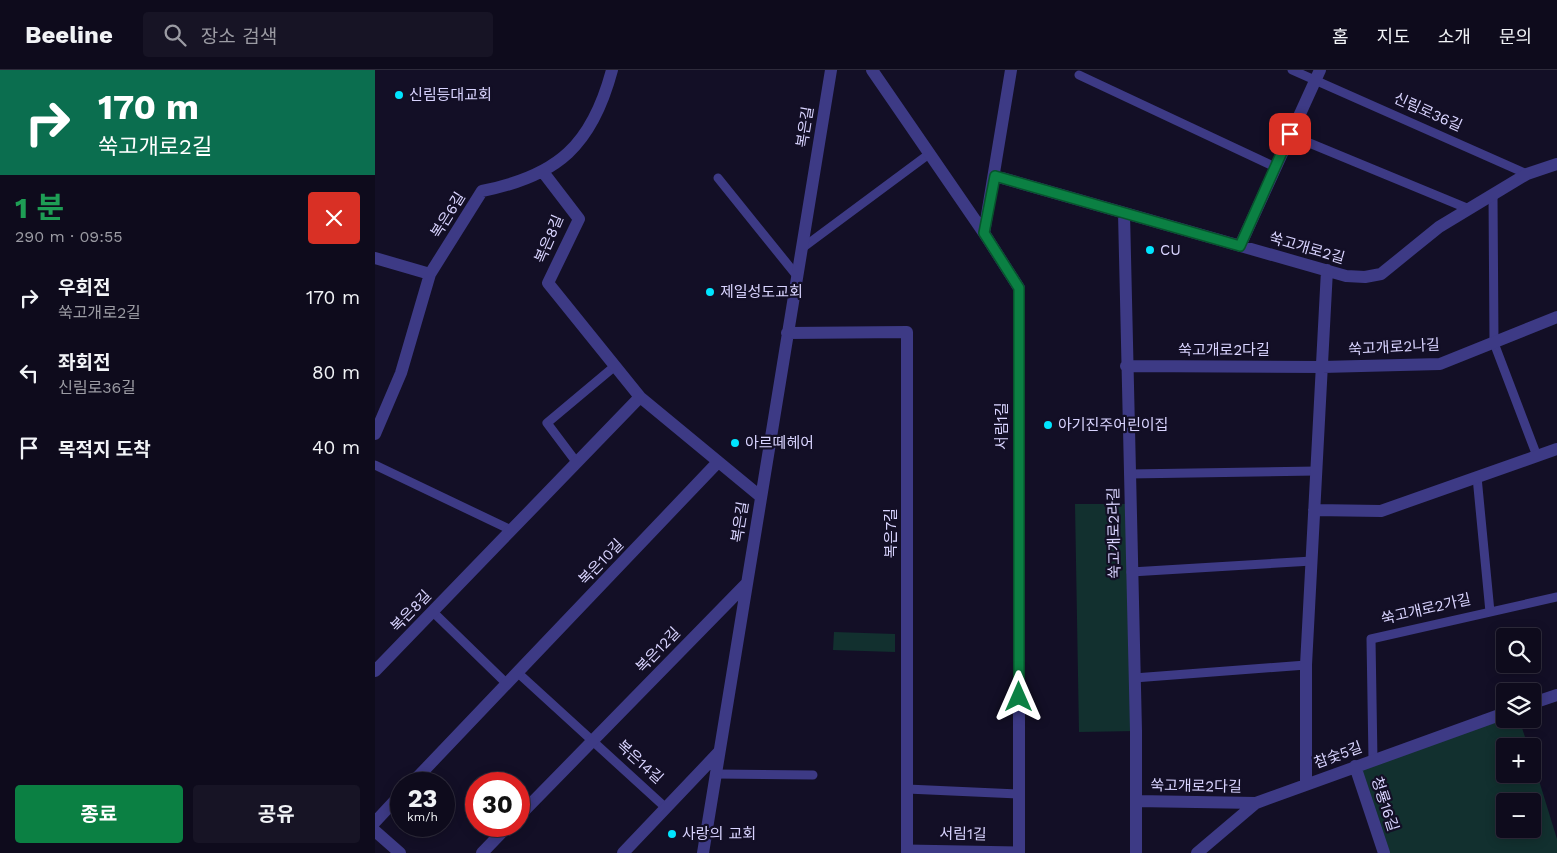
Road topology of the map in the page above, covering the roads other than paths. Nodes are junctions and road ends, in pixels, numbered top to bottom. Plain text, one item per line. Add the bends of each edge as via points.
1 (612, 70) edge
2 (831, 70) edge
3 (872, 70) edge
4 (1011, 70) edge
5 (1292, 70) edge
6 (1079, 75) dead end
7 (1317, 75) edge
8 (1290, 134) junction
9 (929, 154) junction
10 (1557, 164) edge
11 (1275, 168) junction
12 (543, 172) junction
13 (1527, 174) junction
14 (995, 176) junction
15 (717, 178) dead end
16 (1493, 194) junction
17 (1469, 209) junction
18 (1124, 213) junction
19 (984, 233) junction
20 (1240, 246) junction
21 (801, 249) junction
22 (375, 258) edge
23 (1327, 270) junction
24 (430, 274) junction
25 (797, 276) junction
26 (1557, 317) edge
27 (787, 333) junction
28 (1494, 343) junction
29 (615, 366) junction
30 (1126, 366) junction
31 (1322, 367) junction
32 (640, 397) junction
33 (375, 434) edge
34 (1557, 449) edge
35 (1537, 456) junction
36 (718, 462) junction
37 (577, 463) junction
38 (375, 465) edge
39 (1316, 471) junction
40 (1129, 474) junction
41 (1477, 477) junction
42 (761, 497) junction
43 (1314, 510) junction
44 (511, 530) junction
45 (1312, 561) junction
46 (1131, 572) junction
47 (747, 583) junction
48 (1557, 597) edge
49 (433, 612) junction
50 (1490, 612) junction
51 (1307, 665) junction
52 (375, 671) edge
53 (517, 672) junction
54 (1134, 678) junction
55 (507, 683) junction
56 (1557, 695) edge
57 (1541, 701) edge
58 (1496, 716) edge
59 (592, 741) junction
60 (719, 752) junction
61 (1373, 760) junction
62 (1355, 766) junction
63 (422, 772) edge
64 (715, 774) junction
65 (813, 774) dead end
66 (1306, 784) junction
67 (907, 789) junction
68 (1019, 794) junction
69 (1136, 801) junction
70 (1255, 803) junction
71 (530, 805) edge
72 (390, 806) edge
73 (666, 808) junction
74 (375, 822) edge
75 (375, 831) edge
76 (497, 837) edge
77 (907, 851) edge
78 (1019, 852) edge
79 (400, 853) edge
80 (482, 853) edge
81 (623, 853) edge
82 (703, 853) edge
83 (1136, 853) edge
84 (1197, 853) edge
85 (1384, 853) edge

1 - 12 street, 복은6길 via 603,99 580,142
2 - 21 street, 복은길
3 - 9 street
4 - 14 street
5 - 7 lane, 신림로36길
6 - 11 lane
7 - 8 street
7 - 13 lane, 신림로36길
8 - 11 street
8 - 17 lane
9 - 19 street
9 - 21 lane
10 - 13 street, 쑥고개로2길
11 - 20 street
12 - 24 street, 복은6길 via 524,181 483,191
12 - 29 street, 복은8길 via 579,219 548,282
13 - 16 street, 쑥고개로2길
14 - 18 street, 쑥고개로2길
14 - 19 street
15 - 25 lane
16 - 17 street, 쑥고개로2길
16 - 28 lane
17 - 23 street, 쑥고개로2길 via 1439,227 1381,274 1346,276
18 - 20 street, 쑥고개로2길
18 - 30 street, 쑥고개로2라길
19 - 68 street, 서림1길 via 1019,288
20 - 23 street, 쑥고개로2길
21 - 25 street, 복은길
22 - 24 street
23 - 31 street
24 - 33 street, 복은6길 via 401,373
25 - 27 street, 복은길
26 - 28 street, 쑥고개로2나길
27 - 42 street, 복은길
27 - 67 street, 복은7길 via 907,332
28 - 31 street, 쑥고개로2나길 via 1440,364
28 - 35 lane
29 - 32 street, 복은8길
29 - 37 lane via 547,423
30 - 31 street, 쑥고개로2다길
30 - 40 street, 쑥고개로2라길
31 - 39 street
32 - 36 street, 복은8길
32 - 37 street, 복은8길
34 - 35 street
35 - 41 street
36 - 42 street, 복은8길
36 - 53 street, 복은10길
37 - 44 street, 복은8길
38 - 44 lane
39 - 40 lane
39 - 43 street
40 - 46 street, 쑥고개로2라길
41 - 43 street via 1381,511
41 - 50 lane, 쑥고개로2가길
42 - 47 street, 복은길
43 - 45 street
44 - 49 street, 복은8길
45 - 46 lane
45 - 51 street
46 - 54 street, 쑥고개로2라길
47 - 59 street, 복은12길
47 - 60 street, 복은길
48 - 50 lane, 쑥고개로2가길
49 - 52 street, 복은8길
49 - 55 lane
50 - 61 lane, 쑥고개로2가길 via 1371,639
51 - 54 lane
51 - 66 street
53 - 55 street, 복은10길
53 - 59 lane
54 - 69 street, 쑥고개로2라길
55 - 63 street, 복은10길
56 - 57 street
58 - 61 street, 참숯5길
59 - 71 street, 복은12길
59 - 73 lane, 복은14길
60 - 64 street, 복은길
60 - 73 street, 복은14길
61 - 62 street, 참숯5길
62 - 66 street, 참숯5길
62 - 85 street, 청룡16길
64 - 65 lane
64 - 82 street, 복은길
66 - 70 street, 참숯5길
67 - 68 lane
67 - 77 street, 복은7길
68 - 78 street, 서림1길
69 - 70 street, 쑥고개로2다길
69 - 83 street, 쑥고개로2라길
70 - 84 street, 참숯5길
72 - 74 street
73 - 81 street, 복은14길
75 - 79 street
76 - 80 street
77 - 78 lane, 서림1길

